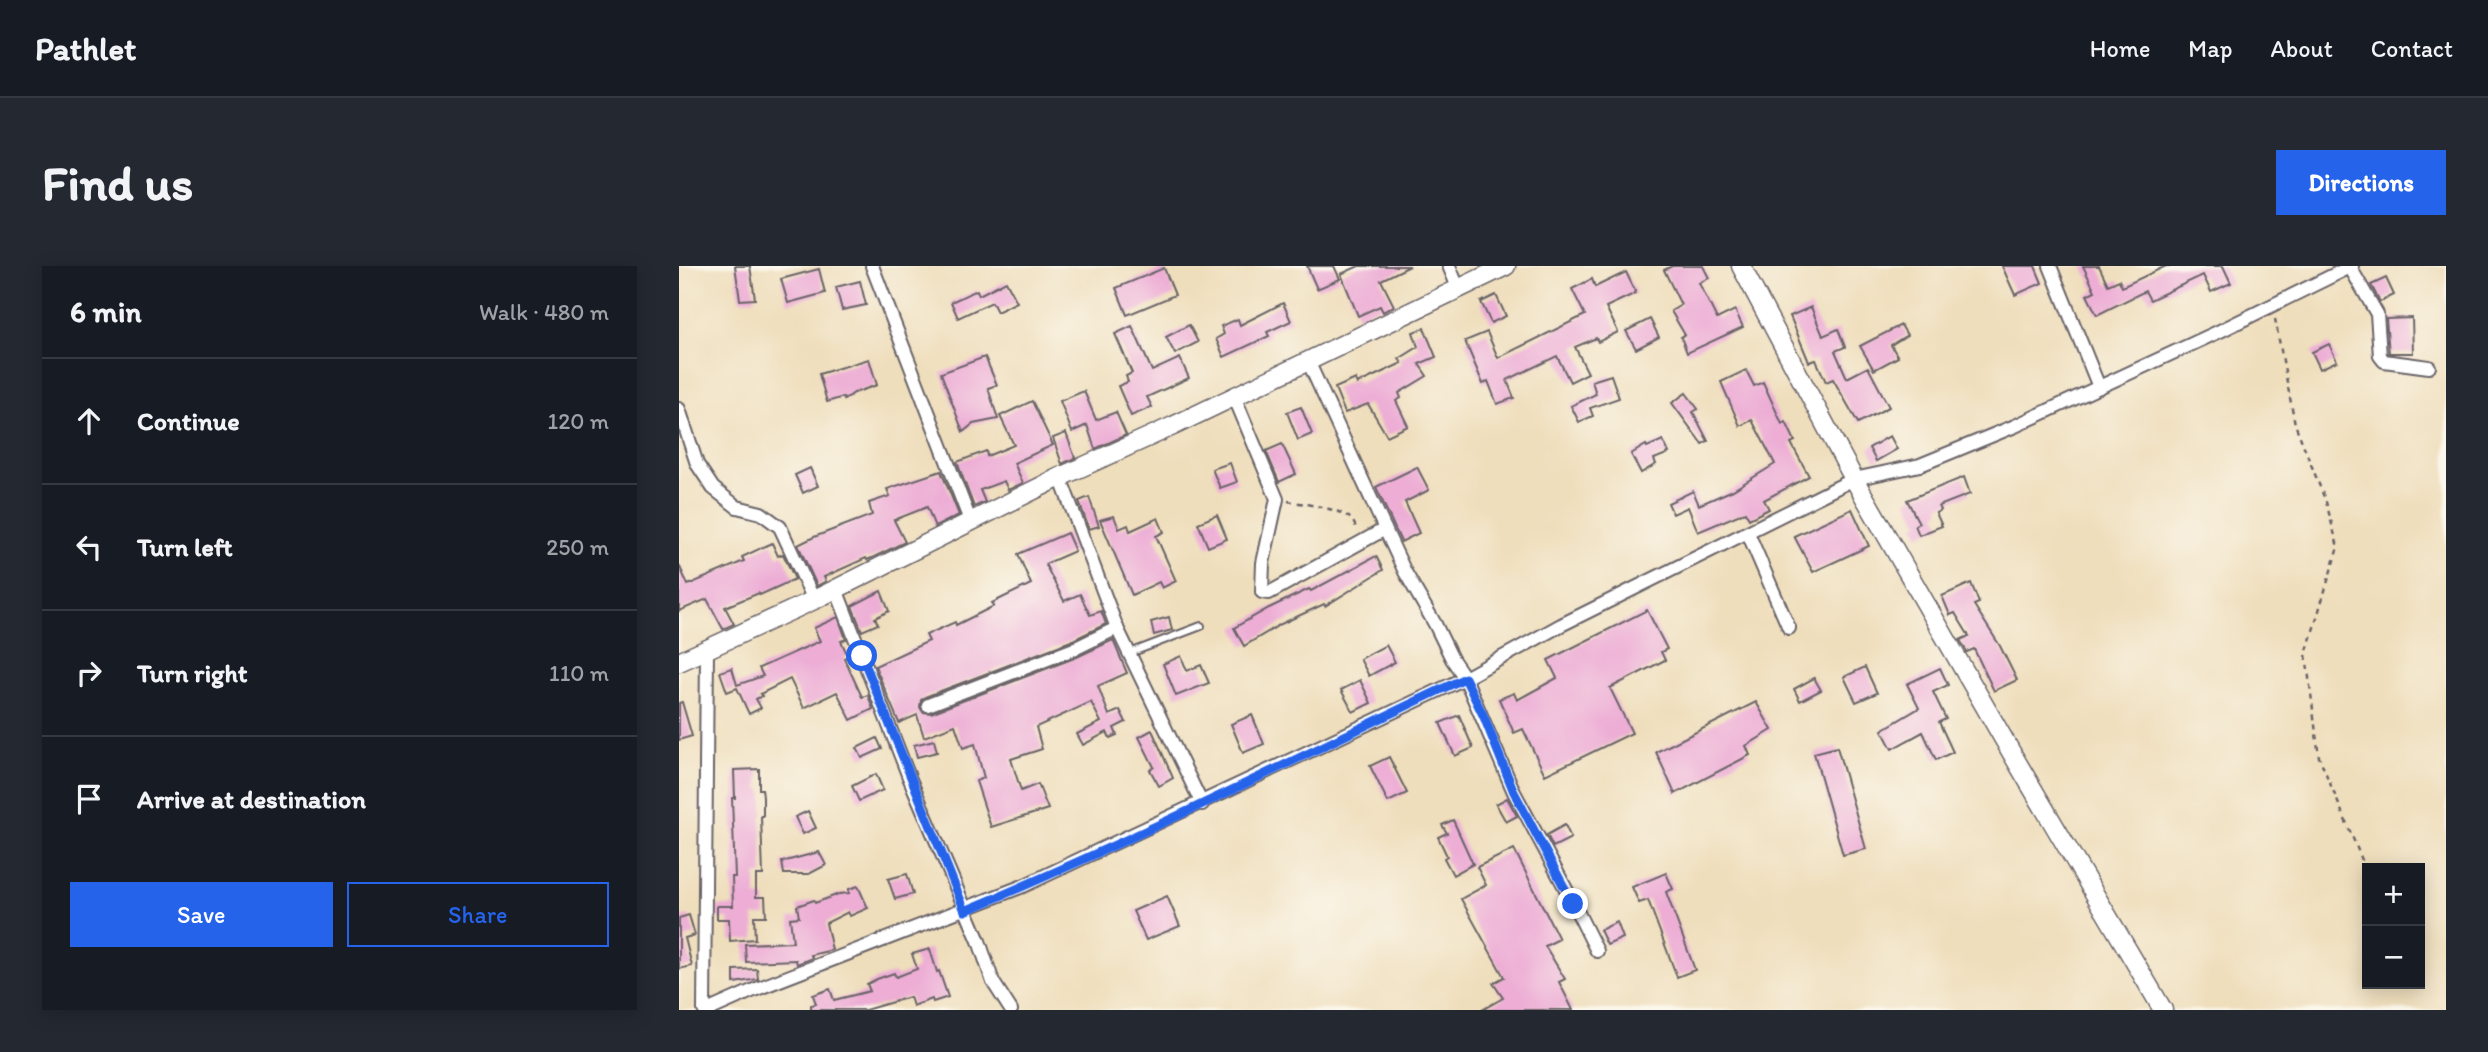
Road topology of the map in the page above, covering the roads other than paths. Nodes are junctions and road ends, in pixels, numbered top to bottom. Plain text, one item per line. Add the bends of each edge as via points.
1 (872, 266) edge
2 (1449, 266) edge
3 (1506, 266) edge
4 (1741, 266) edge
5 (2050, 266) edge
6 (2351, 266) edge
7 (1459, 290) junction
8 (1308, 361) junction
9 (2428, 367) dead end
10 (2099, 387) junction
11 (1234, 396) junction
12 (679, 409) edge
13 (1060, 477) junction
14 (1854, 479) junction
15 (971, 523) junction
16 (1385, 529) junction
17 (1748, 533) junction
18 (836, 589) junction
19 (814, 600) junction
20 (1201, 626) dead end
21 (1117, 628) junction
22 (1789, 628) dead end
23 (707, 650) junction
24 (1130, 653) junction
25 (679, 662) edge
26 (1465, 678) junction
27 (928, 705) dead end
28 (1202, 804) junction
29 (965, 911) junction
30 (1597, 951) dead end
31 (704, 1010) edge
32 (709, 1010) edge
33 (1011, 1010) edge
34 (2163, 1010) edge

1 - 15 street
2 - 7 street
3 - 7 main road
4 - 14 main road
5 - 10 street
6 - 9 street via 2377,314 2380,356 2385,361
6 - 10 street
7 - 8 main road
8 - 11 main road
8 - 16 street
10 - 14 street via 1920,466
11 - 13 main road
11 - 16 street via 1277,499 1263,563 1261,590 1265,594
12 - 19 street via 697,464 713,488 737,507 761,513 780,527
13 - 15 main road
13 - 21 street
14 - 17 street
14 - 34 main road
15 - 18 main road
16 - 26 street
17 - 22 street
17 - 26 street
18 - 19 main road
18 - 29 street
19 - 23 main road
20 - 24 lane
21 - 24 street
21 - 27 street
23 - 25 main road
23 - 31 street
24 - 28 street
26 - 28 street
26 - 30 street via 1514,792
28 - 29 street
29 - 32 street
29 - 33 street via 993,982

